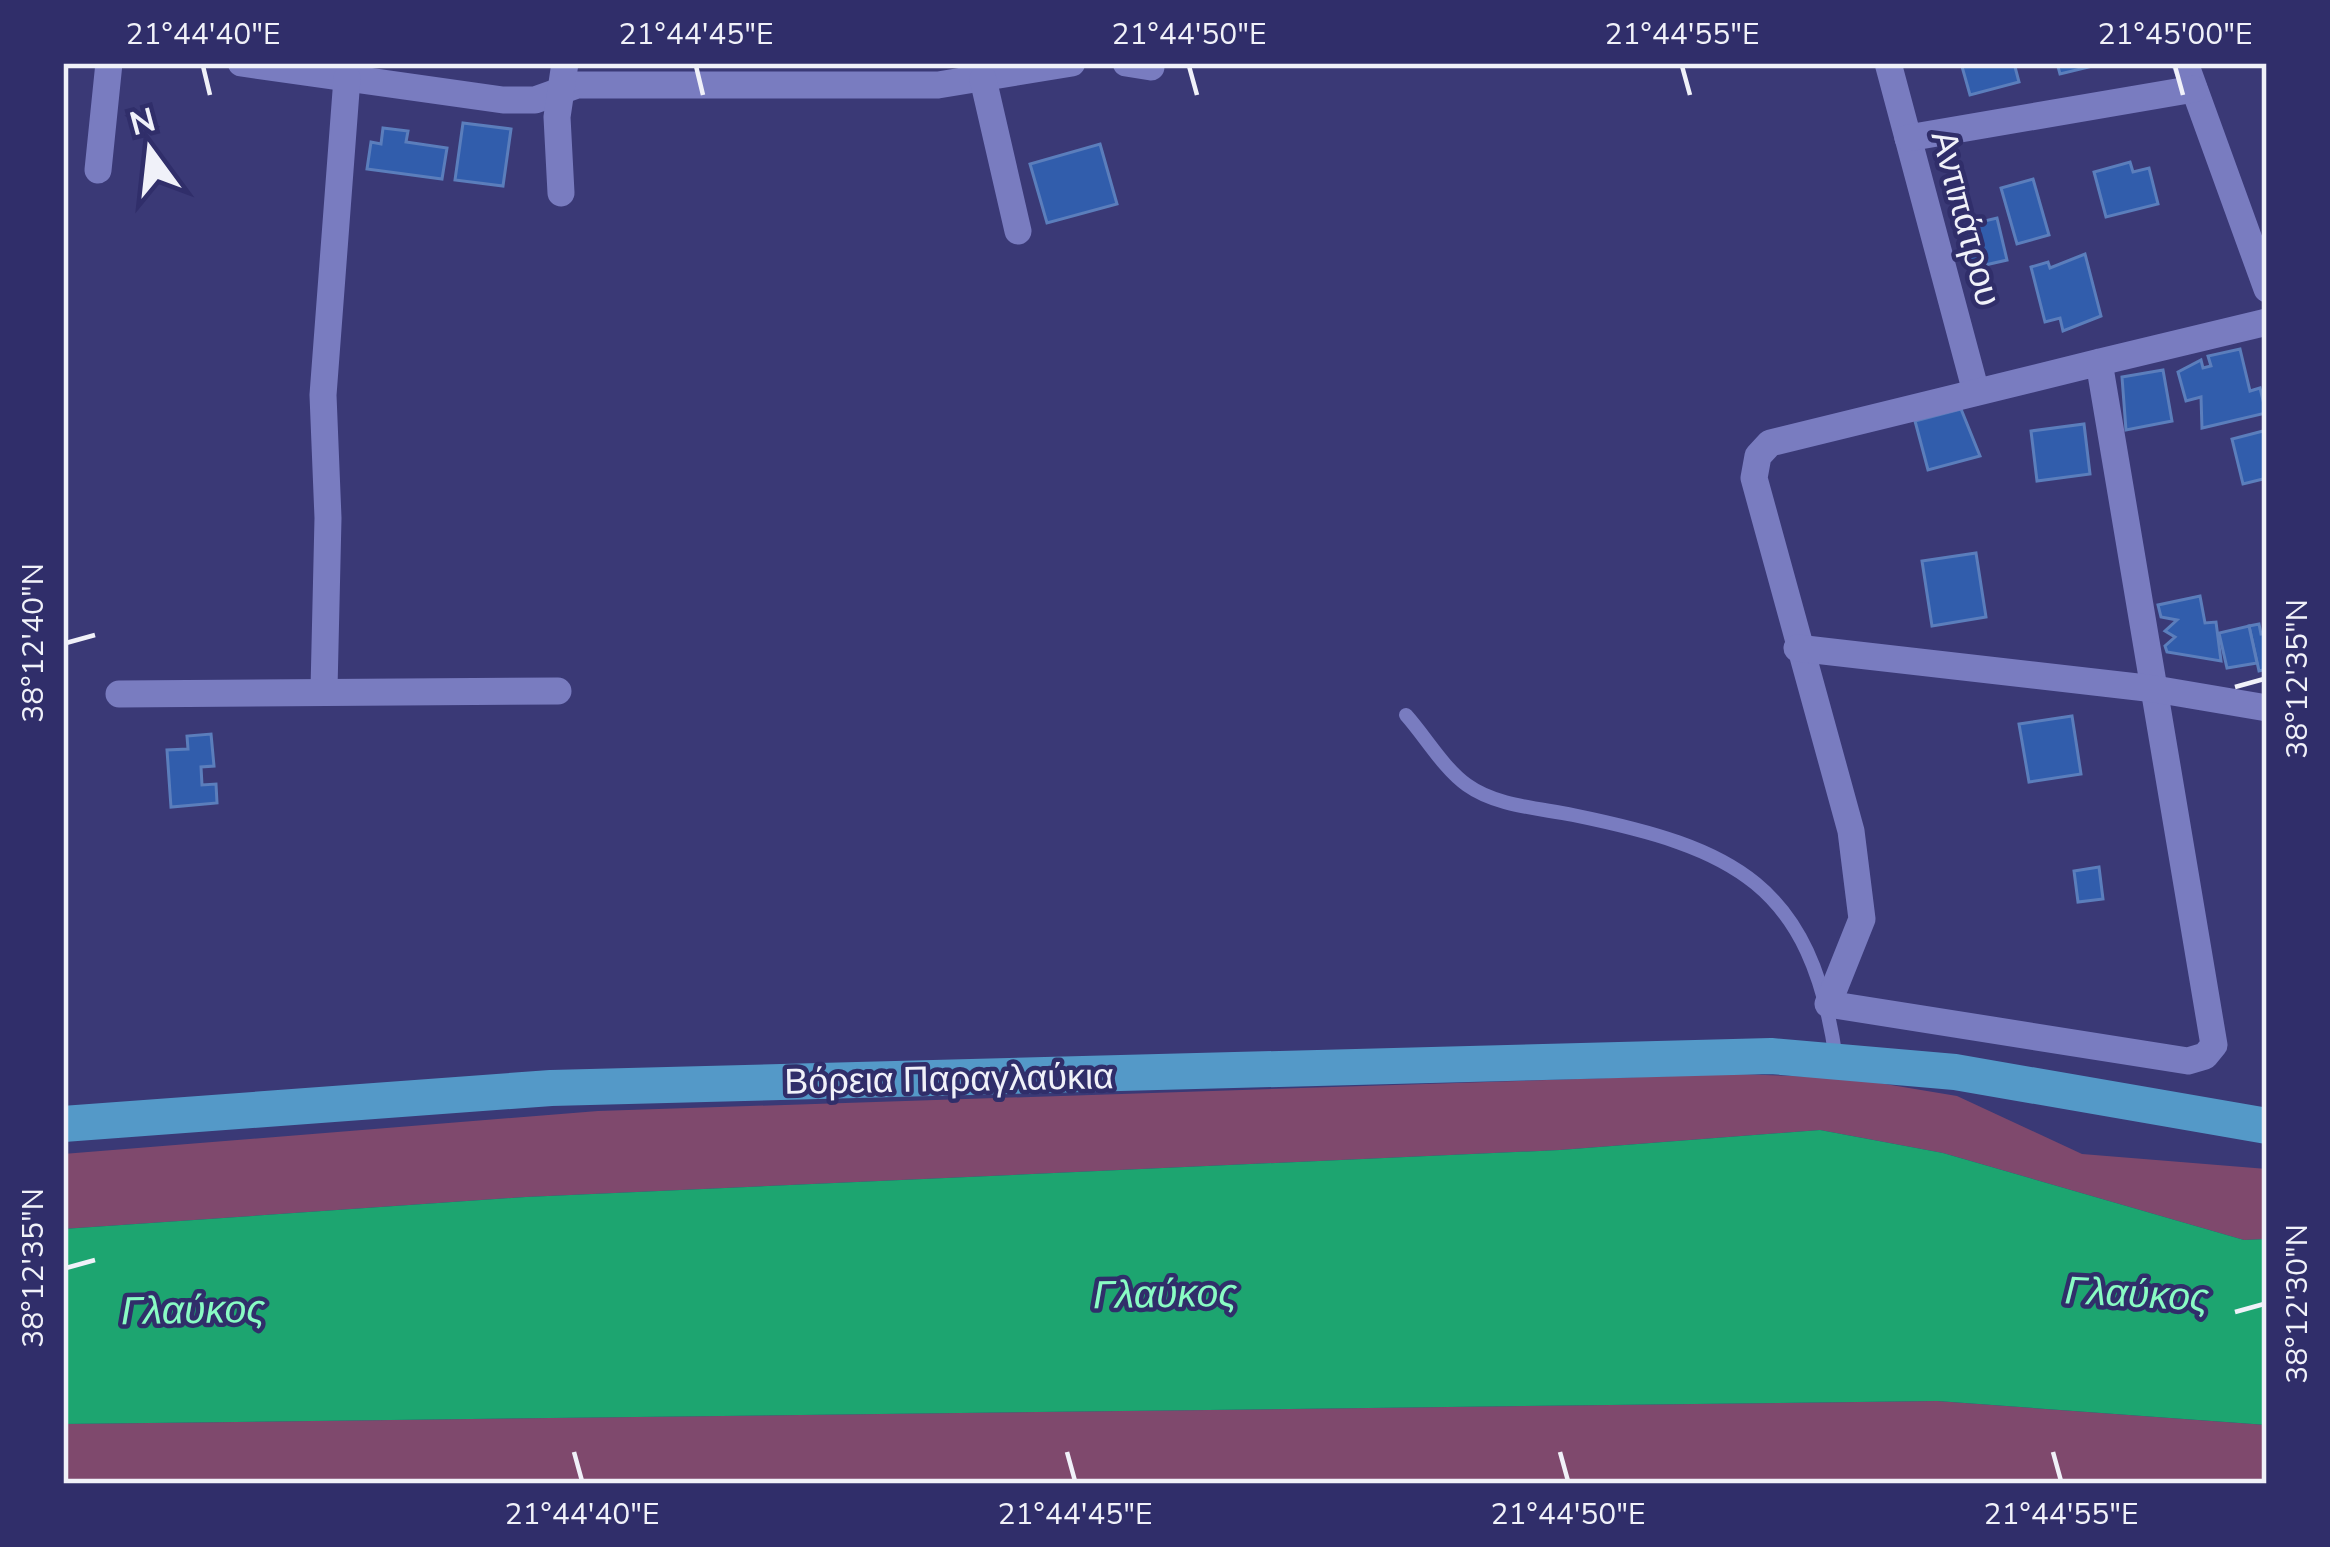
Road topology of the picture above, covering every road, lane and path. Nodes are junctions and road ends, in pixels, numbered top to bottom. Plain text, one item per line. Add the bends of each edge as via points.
1 (109, 63) edge
2 (241, 63) edge
3 (1072, 63) edge
4 (1888, 63) edge
5 (563, 76) edge
6 (2190, 76) edge
7 (347, 78) junction
8 (983, 79) junction
9 (1908, 138) junction
10 (98, 170) dead end
11 (561, 193) dead end
12 (1018, 231) dead end
13 (2267, 289) edge
14 (2267, 322) edge
15 (2099, 362) junction
16 (1976, 392) junction
17 (1797, 648) junction
18 (324, 689) junction
19 (2155, 689) junction
20 (558, 691) dead end
21 (119, 694) dead end
22 (2267, 708) edge
23 (1406, 715) dead end
24 (1828, 1004) junction
25 (1836, 1059) junction
26 (63, 1124) edge
27 (2267, 1126) edge

1 - 10 street
2 - 7 street
3 - 8 street
4 - 9 street, Αντιπάτρου
5 - 7 street via 522,101
5 - 8 street via 938,85
5 - 11 street via 556,117
6 - 9 street
6 - 13 street
7 - 18 street via 323,394
8 - 12 street
9 - 16 street, Αντιπάτρου
14 - 15 street
15 - 16 street
15 - 19 street
16 - 17 street via 1770,443 1757,456 1754,478
17 - 19 street
17 - 24 street via 1851,831 1862,919
18 - 20 street
18 - 21 street
19 - 22 street
19 - 24 street via 2214,1045 2205,1056 2188,1061
23 - 24 lane via 1465,784 1502,801 1669,835 1726,859 1787,913
24 - 25 lane
25 - 26 main road, Βόρεια Παραγλαύκια via 551,1088
25 - 27 main road, Βόρεια Παραγλαύκια via 2032,1083

